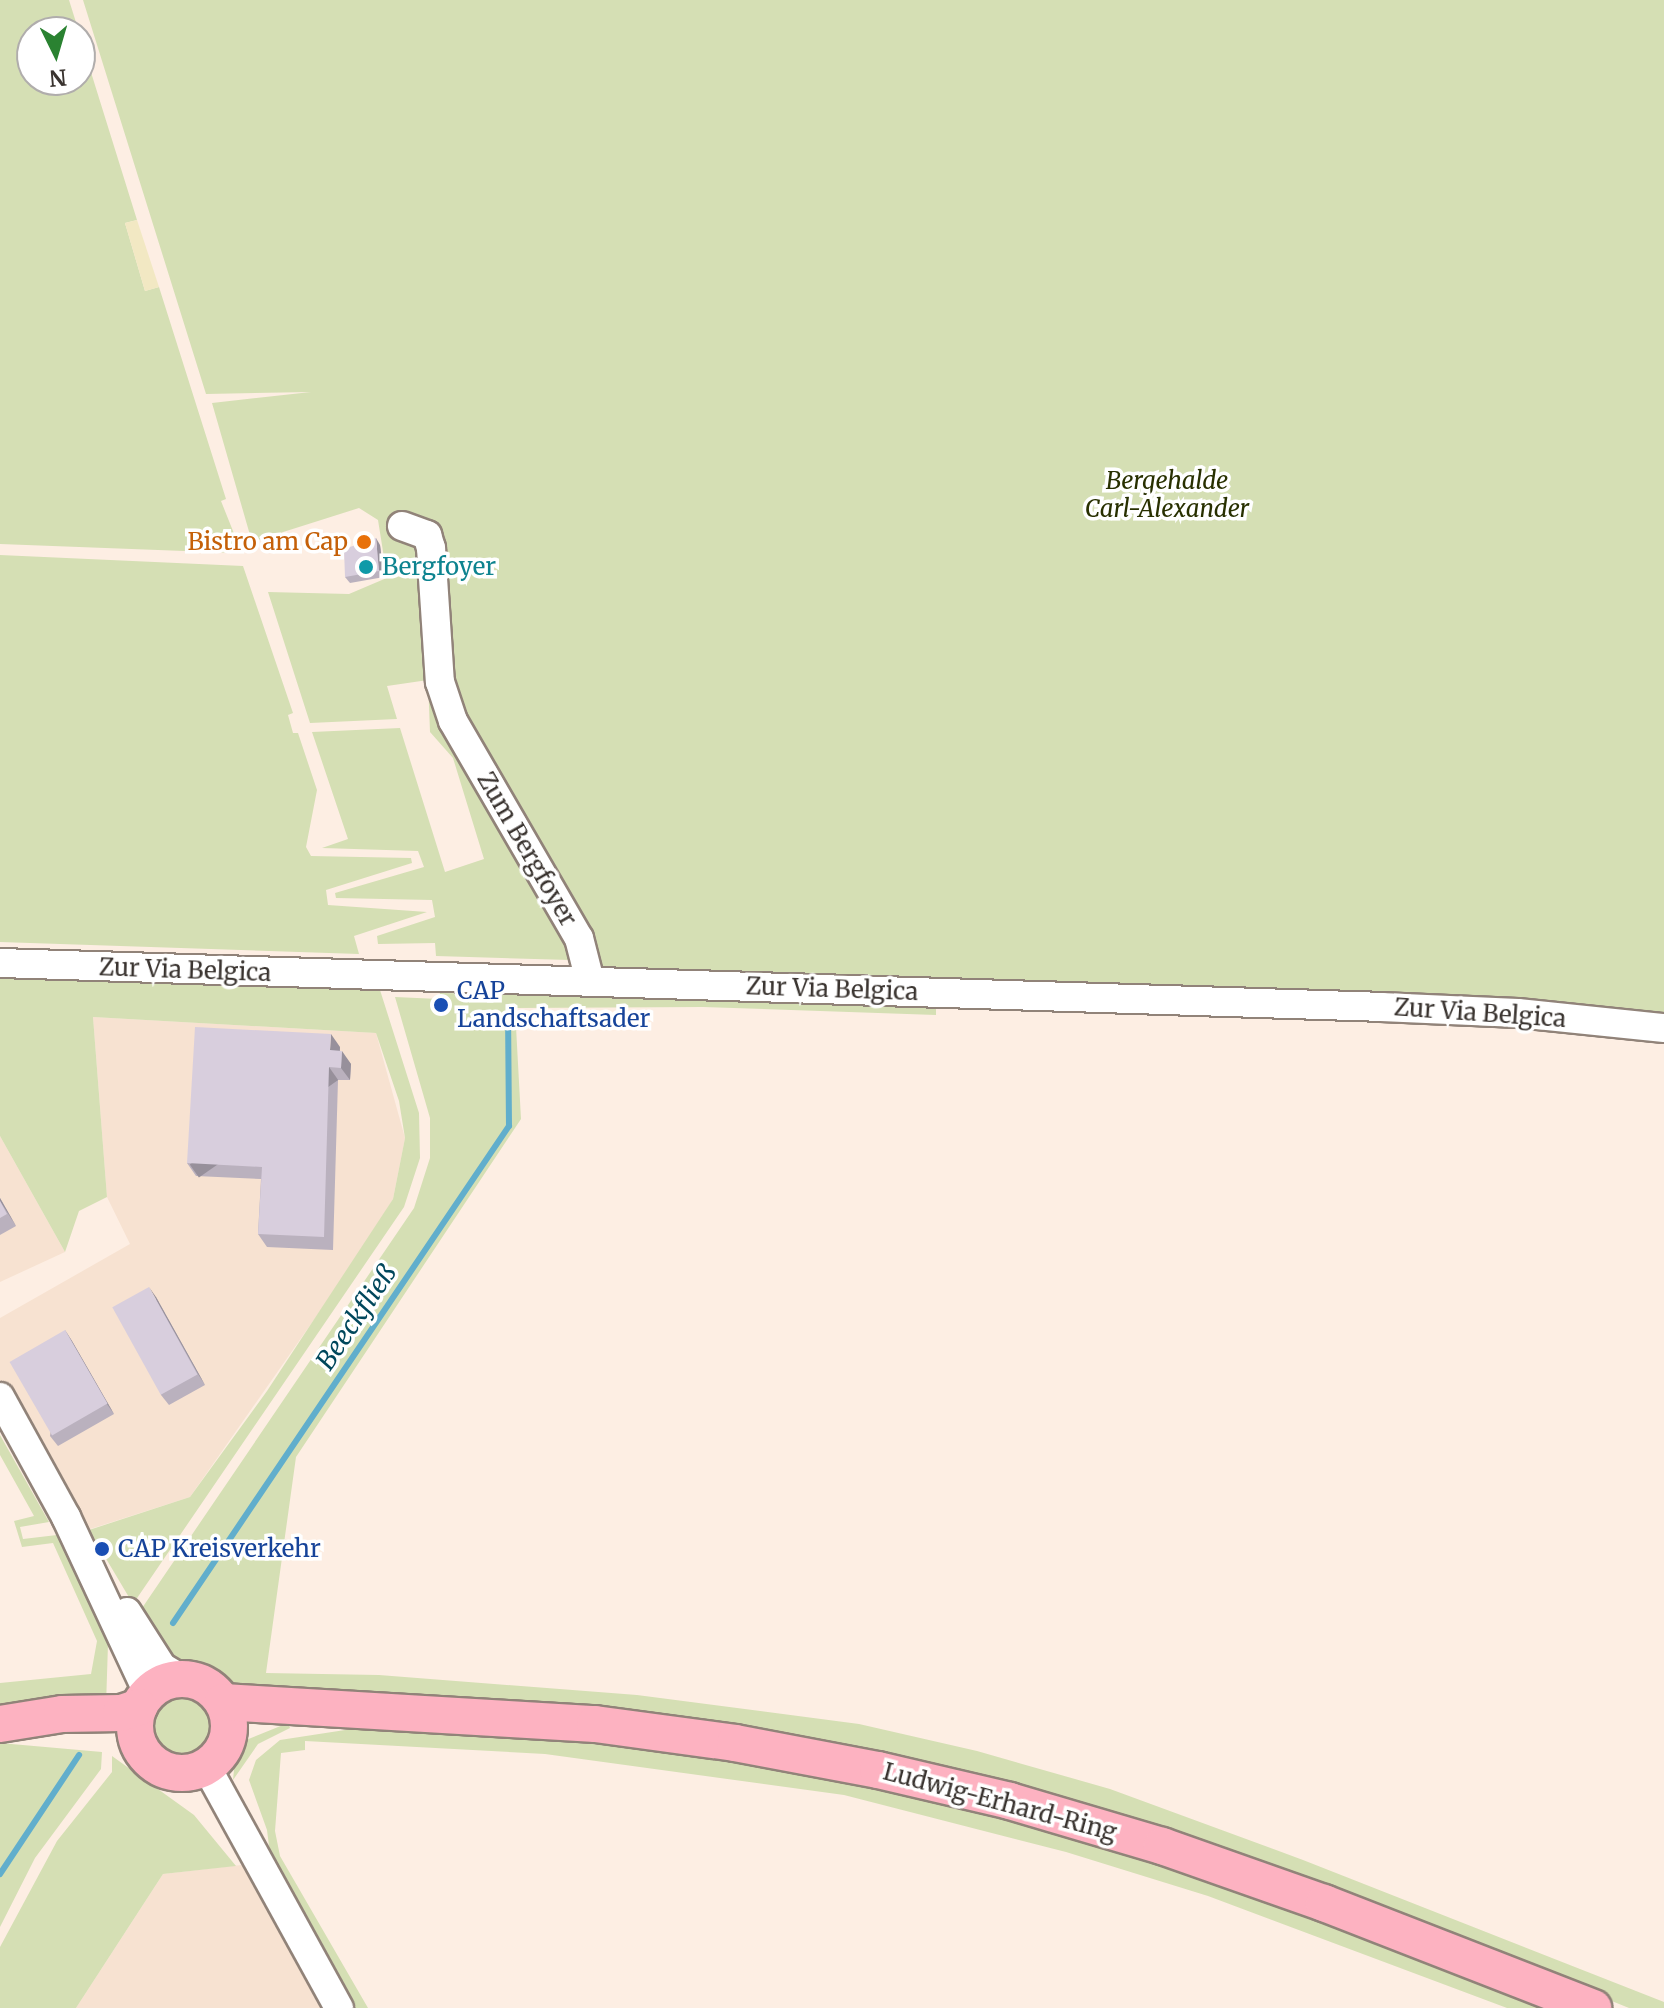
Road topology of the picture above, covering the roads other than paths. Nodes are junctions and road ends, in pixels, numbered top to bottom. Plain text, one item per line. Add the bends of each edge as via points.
1 (402, 526) dead end
2 (0, 963) edge
3 (590, 981) junction
4 (1664, 1028) edge
5 (0, 1397) edge
6 (66, 1517) junction
7 (182, 1679) junction
8 (144, 1700) junction
9 (223, 1702) junction
10 (381, 1709) junction
11 (4, 1724) edge
12 (140, 1747) junction
13 (215, 1757) junction
14 (339, 2008) edge
15 (1593, 2008) edge

1 - 3 street, Zum Bergfoyer via 427,535 431,548 440,682 453,721 579,938
2 - 3 street, Zur Via Belgica
3 - 4 street, Zur Via Belgica via 1396,1007
5 - 6 street
6 - 7 street via 162,1667
6 - 8 street
7 - 8 main road
7 - 9 main road via 206,1685
8 - 11 main road via 121,1713
8 - 12 main road via 136,1734
9 - 10 main road, Ludwig-Erhard-Ring
9 - 13 main road via 229,1733
10 - 13 main road, Ludwig-Erhard-Ring via 254,1725
10 - 15 main road, Ludwig-Erhard-Ring via 595,1724 735,1743 1010,1801 1324,1903
11 - 12 main road via 109,1734
12 - 13 main road via 162,1768 191,1772
13 - 14 street

